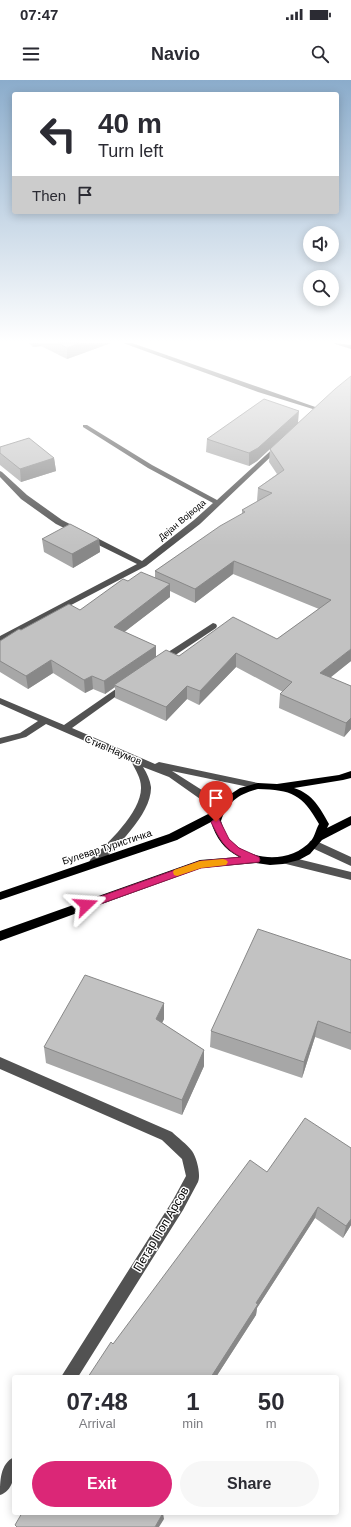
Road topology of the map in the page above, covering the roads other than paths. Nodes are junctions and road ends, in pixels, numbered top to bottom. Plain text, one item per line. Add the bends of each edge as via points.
1 (85, 426) dead end
2 (285, 440) edge
3 (0, 473) edge
4 (218, 503) junction
5 (143, 564) junction
6 (213, 626) dead end
7 (0, 639) edge
8 (156, 665) edge
9 (131, 682) edge
10 (0, 701) edge
11 (44, 721) junction
12 (64, 729) junction
13 (0, 741) edge
14 (135, 760) junction
15 (351, 774) edge
16 (258, 786) junction
17 (278, 786) junction
18 (219, 811) junction
19 (351, 820) edge
20 (316, 841) junction
21 (256, 860) junction
22 (286, 860) junction
23 (351, 862) edge
24 (94, 863) junction
25 (351, 876) edge
26 (0, 896) edge
27 (0, 936) edge
28 (0, 1063) edge
29 (70, 1375) edge
30 (12, 1468) edge
31 (0, 1487) edge

1 - 4 street via 122,451
2 - 4 street, Дејан Војвода
3 - 5 street via 24,497 59,522
4 - 5 street, Дејан Војвода via 172,543
5 - 7 street, Дејан Војвода
6 - 8 street
9 - 12 street
10 - 11 street, Стив Наумов
11 - 12 street, Стив Наумов
11 - 13 street via 23,736
12 - 14 street, Стив Наумов
14 - 16 street
14 - 18 street, Стив Наумов via 172,775 201,794
14 - 24 street via 143,774 146,790 138,812
15 - 17 main road via 340,778
16 - 17 main road
16 - 18 main road via 240,790 229,798
17 - 20 main road via 297,792 310,802 324,824
18 - 21 main road via 216,822 225,841
18 - 24 main road, Булевар Туристичка via 173,837
19 - 20 main road
20 - 22 main road via 302,854
20 - 23 street
21 - 22 main road
21 - 27 main road via 200,864
22 - 25 street
24 - 26 main road, Булевар Туристичка
28 - 29 street, Петар Поп Арсов via 167,1136 188,1156 193,1177 178,1205
30 - 31 street

